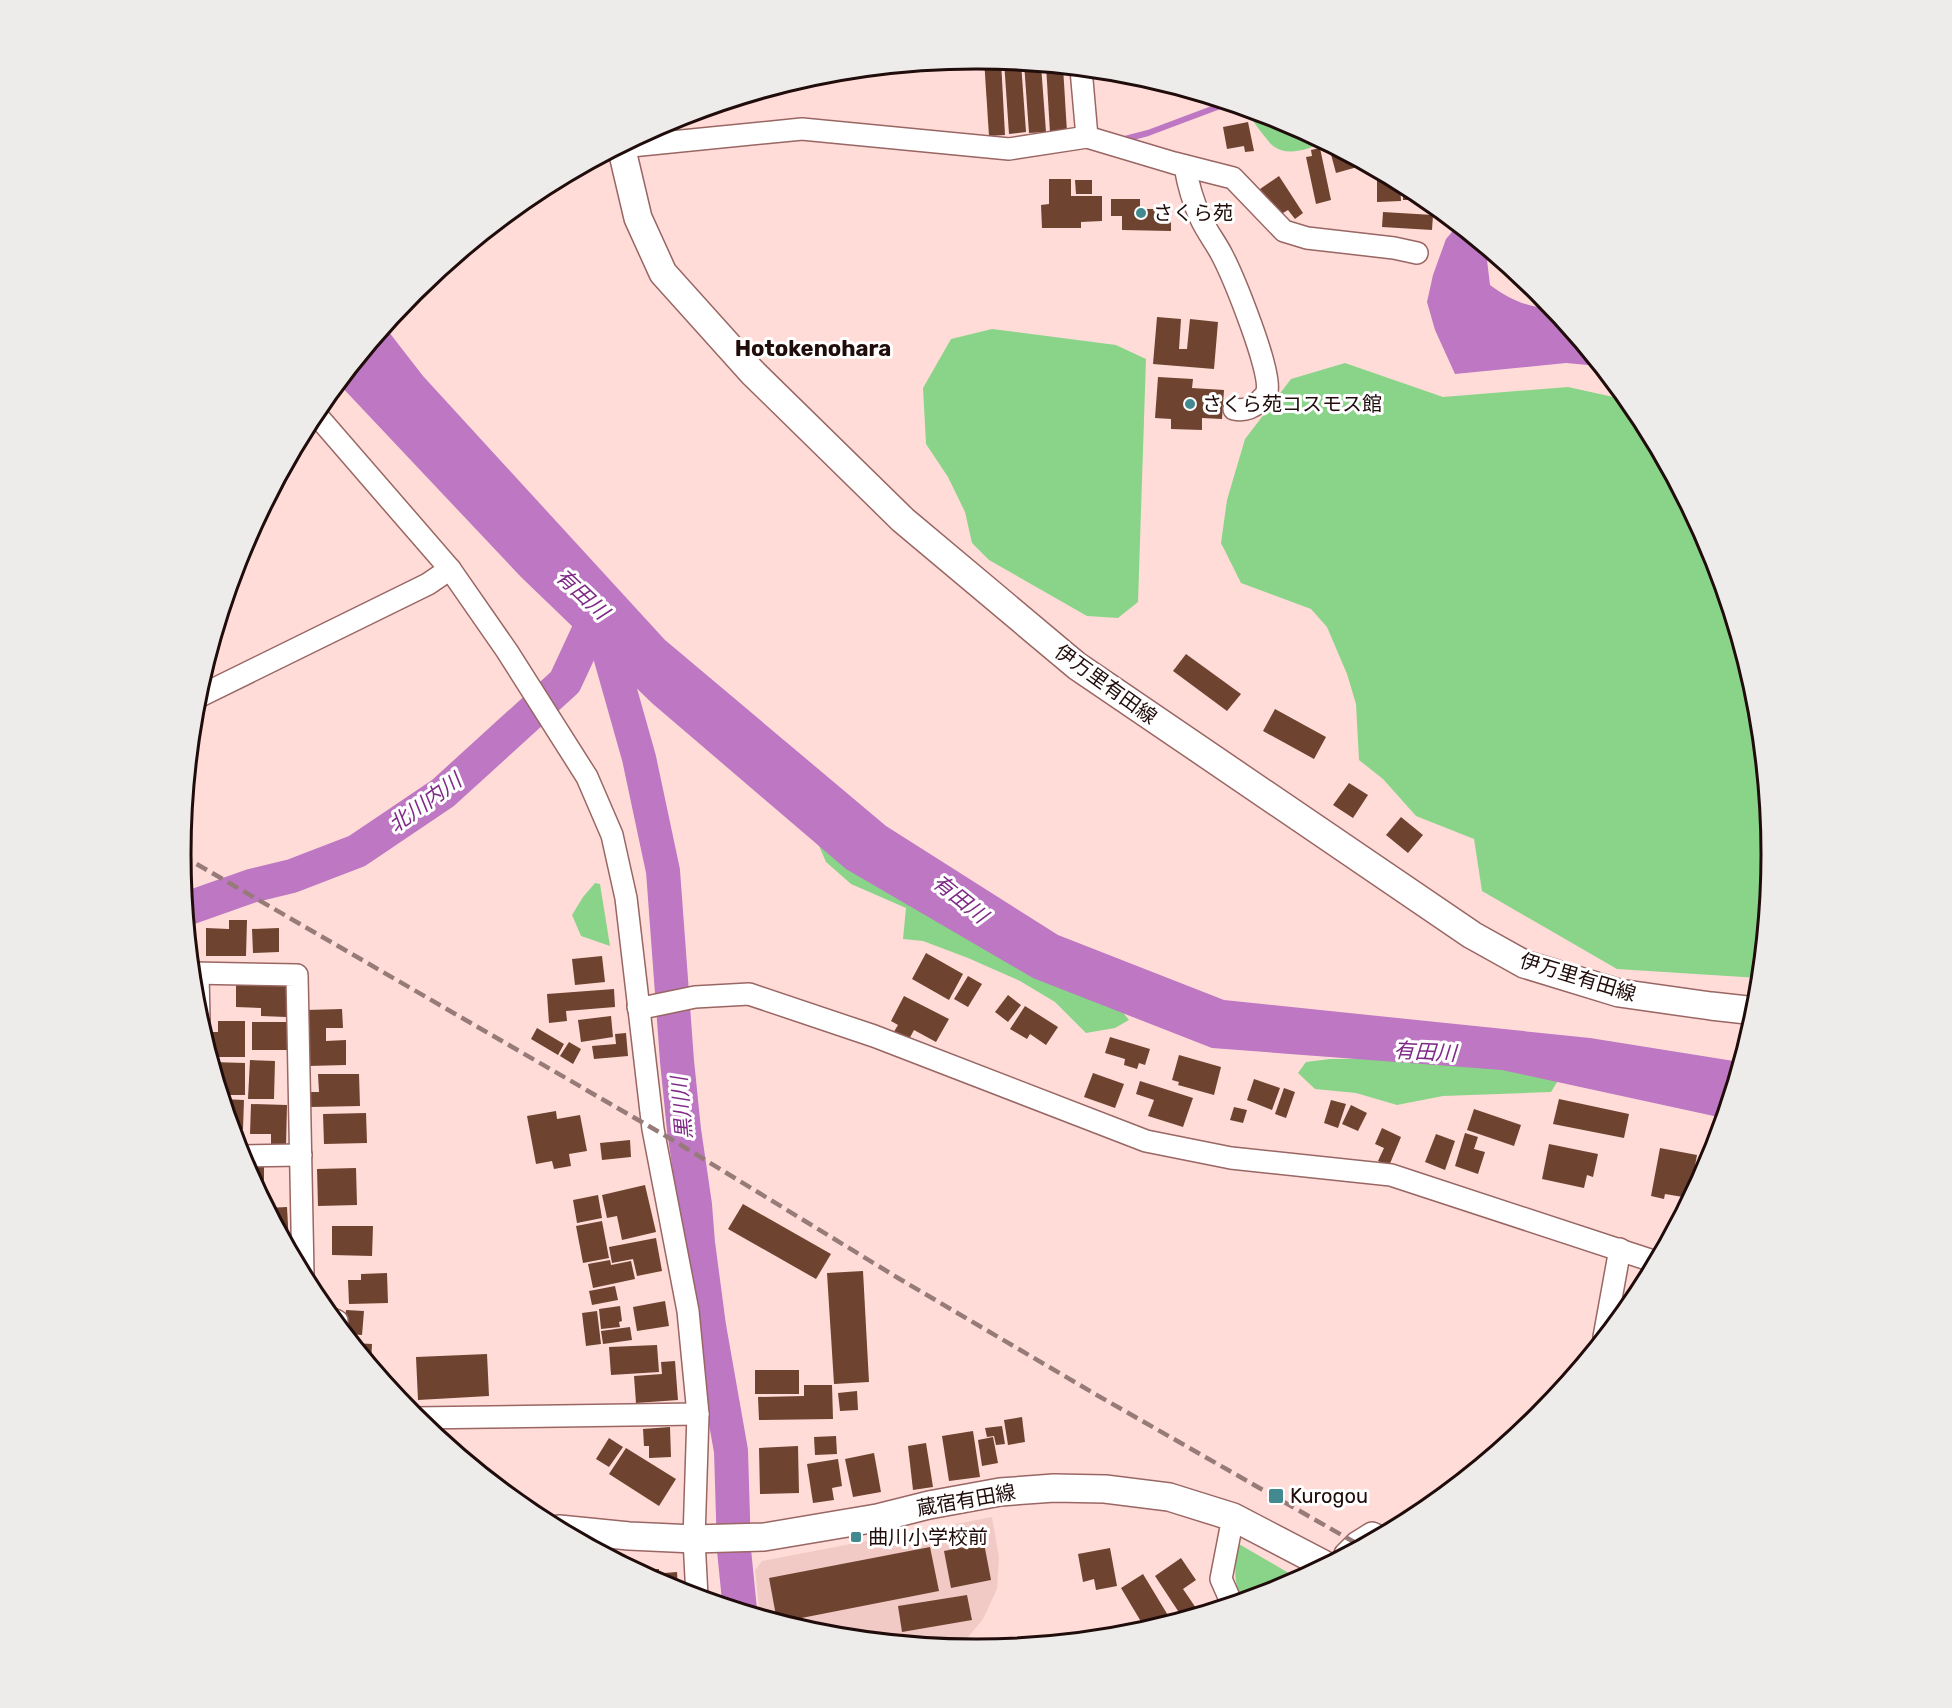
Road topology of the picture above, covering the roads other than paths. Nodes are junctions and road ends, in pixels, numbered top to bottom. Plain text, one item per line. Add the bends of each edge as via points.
1 (1082, 77) edge
2 (1087, 137) junction
3 (640, 145) edge
4 (623, 153) edge
5 (1185, 166) junction
6 (1417, 253) dead end
7 (1234, 409) dead end
8 (321, 421) edge
9 (450, 569) junction
10 (208, 692) edge
11 (201, 973) edge
12 (642, 1007) junction
13 (1745, 1010) edge
14 (301, 1155) junction
15 (252, 1156) edge
16 (1620, 1249) junction
17 (303, 1257) edge
18 (1648, 1259) edge
19 (1607, 1321) edge
20 (698, 1414) junction
21 (430, 1418) edge
22 (1233, 1517) junction
23 (578, 1531) edge
24 (694, 1539) junction
25 (1317, 1561) edge
26 (696, 1587) edge
27 (1228, 1597) edge

1 - 2 street
2 - 3 street via 1009,149 802,129
2 - 5 street
4 - 13 main road, 伊万里有田線 via 638,218 663,273 752,372 903,520 1077,666 1472,935 1524,964 1619,993
5 - 6 street via 1233,178 1284,231 1306,238
5 - 7 street via 1189,192 1227,266 1265,372 1266,394 1254,407
8 - 9 street
9 - 10 street via 428,584
9 - 12 street via 587,777 612,835
11 - 14 street via 297,975
12 - 16 street via 694,997 748,994 874,1036 1146,1141 1231,1158 1391,1175
12 - 20 street via 653,1129 688,1311
14 - 15 street
14 - 17 street
16 - 18 street
16 - 19 street
20 - 21 street
20 - 24 street
22 - 24 main road, 蔵宿有田線 via 1169,1497 1054,1488 1000,1492 764,1537
22 - 25 main road, 蔵宿有田線
22 - 27 street via 1221,1579
23 - 24 main road, 蔵宿有田線
24 - 26 street

